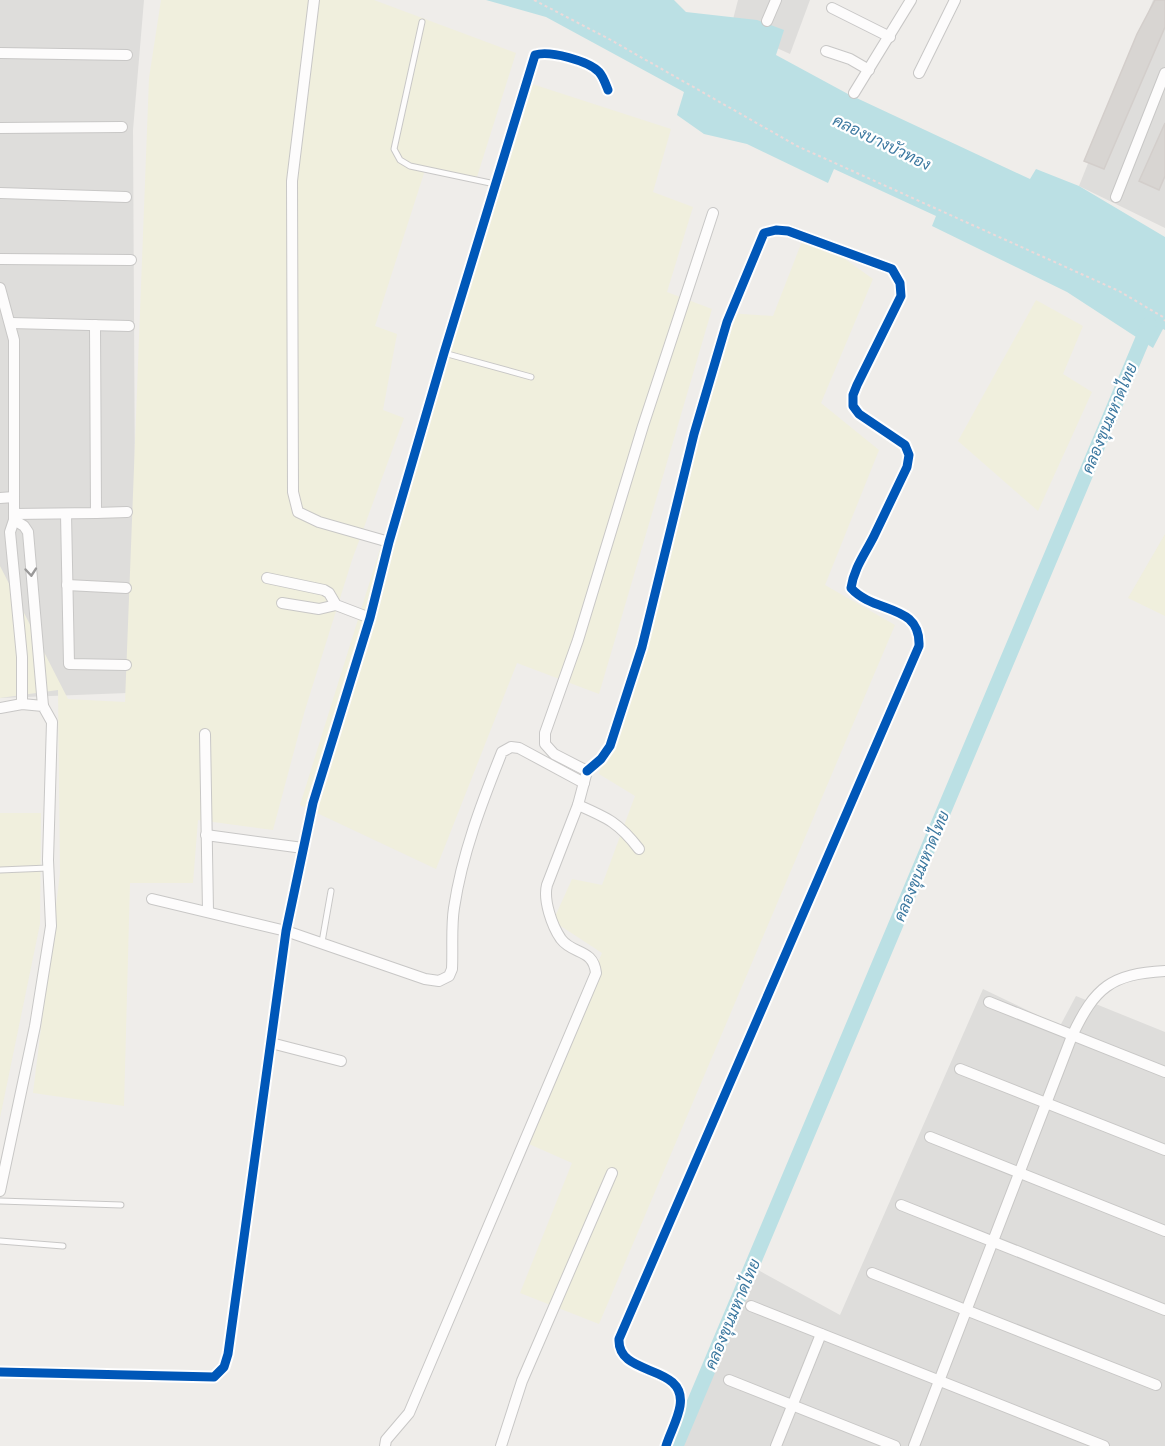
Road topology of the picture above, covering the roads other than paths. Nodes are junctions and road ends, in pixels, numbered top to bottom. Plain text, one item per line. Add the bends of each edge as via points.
1 (314, 0) edge
2 (777, 0) edge
3 (911, 0) edge
4 (955, 0) edge
5 (832, 8) dead end
6 (766, 21) dead end
7 (422, 22) dead end
8 (890, 37) junction
9 (826, 51) dead end
10 (0, 53) edge
11 (127, 55) dead end
12 (869, 70) junction
13 (919, 73) dead end
14 (1165, 73) edge
15 (608, 90) dead end
16 (855, 93) dead end
17 (122, 127) dead end
18 (0, 128) edge
19 (496, 184) junction
20 (0, 193) edge
21 (126, 197) dead end
22 (1116, 197) dead end
23 (713, 213) dead end
24 (0, 259) edge
25 (131, 260) dead end
26 (0, 288) edge
27 (11, 323) junction
28 (95, 325) junction
29 (129, 326) dead end
30 (444, 353) junction
31 (531, 377) dead end
32 (14, 497) junction
33 (0, 498) edge
34 (127, 512) dead end
35 (96, 513) junction
36 (66, 514) junction
37 (14, 517) junction
38 (389, 542) junction
39 (267, 579) dead end
40 (67, 585) junction
41 (126, 588) dead end
42 (282, 603) dead end
43 (336, 605) junction
44 (370, 618) junction
45 (38, 647) junction
46 (22, 650) junction
47 (126, 665) dead end
48 (22, 704) junction
49 (43, 706) junction
50 (0, 708) edge
51 (205, 734) dead end
52 (587, 771) junction
53 (584, 783) junction
54 (578, 805) junction
55 (206, 835) junction
56 (303, 848) junction
57 (639, 849) dead end
58 (48, 868) junction
59 (0, 870) edge
60 (331, 891) dead end
61 (152, 899) dead end
62 (208, 911) junction
63 (286, 931) junction
64 (322, 942) junction
65 (1165, 971) edge
66 (989, 1002) dead end
67 (1072, 1036) junction
68 (271, 1043) junction
69 (341, 1061) dead end
70 (960, 1069) dead end
71 (1165, 1072) edge
72 (1047, 1103) junction
73 (930, 1137) dead end
74 (1165, 1150) edge
75 (612, 1173) dead end
76 (1020, 1173) junction
77 (0, 1191) edge
78 (0, 1201) edge
79 (121, 1205) dead end
80 (901, 1205) dead end
81 (1165, 1231) edge
82 (0, 1241) edge
83 (993, 1242) junction
84 (63, 1246) dead end
85 (872, 1273) dead end
86 (751, 1306) dead end
87 (967, 1310) junction
88 (1165, 1310) edge
89 (821, 1334) junction
90 (0, 1372) edge
91 (729, 1380) dead end
92 (939, 1381) junction
93 (1156, 1385) dead end
94 (792, 1405) junction
95 (385, 1446) edge
96 (501, 1446) edge
97 (666, 1446) edge
98 (776, 1446) edge
99 (895, 1446) edge
100 (914, 1446) edge
101 (1104, 1446) edge

1 - 38 street via 292,181 293,492 298,512
2 - 6 street
3 - 8 street
4 - 13 street
5 - 8 street
7 - 19 lane via 394,149 400,160 410,166
8 - 12 street
9 - 12 street
10 - 11 street
12 - 16 street
14 - 22 street
15 - 19 street via 600,72 578,60 547,52 535,55
17 - 18 street
19 - 30 street
20 - 21 street
23 - 52 street via 545,733 545,744 554,754
24 - 25 street
26 - 27 street
27 - 28 street
27 - 32 street
28 - 29 street
28 - 35 street
30 - 31 lane
30 - 38 street
32 - 33 street
32 - 37 street
34 - 35 street
35 - 36 street
36 - 37 street
36 - 40 street
37 -> 45 street via 28,532
37 - 46 street via 10,532
38 - 44 street
39 - 43 street via 324,590
40 - 41 street
40 - 47 street via 69,664
42 - 43 street via 319,609
43 - 44 street
44 - 56 street
45 - 46 street
45 - 49 street
46 - 48 street
48 - 49 street
48 - 50 street
49 - 58 street via 52,722
51 - 55 street
52 - 53 street
52 - 97 street via 610,746 642,647 694,434 728,322 764,233 788,231 892,269 900,283 901,296 857,385 853,406 905,445 909,455 852,577 851,588 859,597 911,618 920,634 919,646 619,1340 622,1355 629,1361 676,1384 680,1406
53 - 54 street
53 - 64 street via 519,748 502,752 464,862 454,909 449,976 439,981 425,979
54 - 57 street via 610,819
54 - 95 street via 545,894 546,904 561,939 590,957 596,973 409,1413
55 - 56 street
55 - 62 street
56 - 63 street
58 - 59 lane
58 - 77 street via 51,926 35,1026
60 - 64 lane
61 - 62 street
62 - 63 street
63 - 64 street
63 - 68 street
65 - 67 street via 1139,972 1113,981 1086,1007
66 - 67 street
67 - 71 street
67 - 72 street
68 - 69 street
68 - 90 street via 224,1367 214,1377
70 - 72 street
72 - 74 street
72 - 76 street
73 - 76 street
75 - 96 street via 522,1381
76 - 81 street
76 - 83 street
78 - 79 lane
80 - 83 street
82 - 84 lane
83 - 87 street
83 - 88 street
85 - 87 street
86 - 89 street
87 - 92 street
87 - 93 street
89 - 92 street
89 - 94 street
91 - 94 street
92 - 100 street
92 - 101 street
94 - 98 street
94 - 99 street

